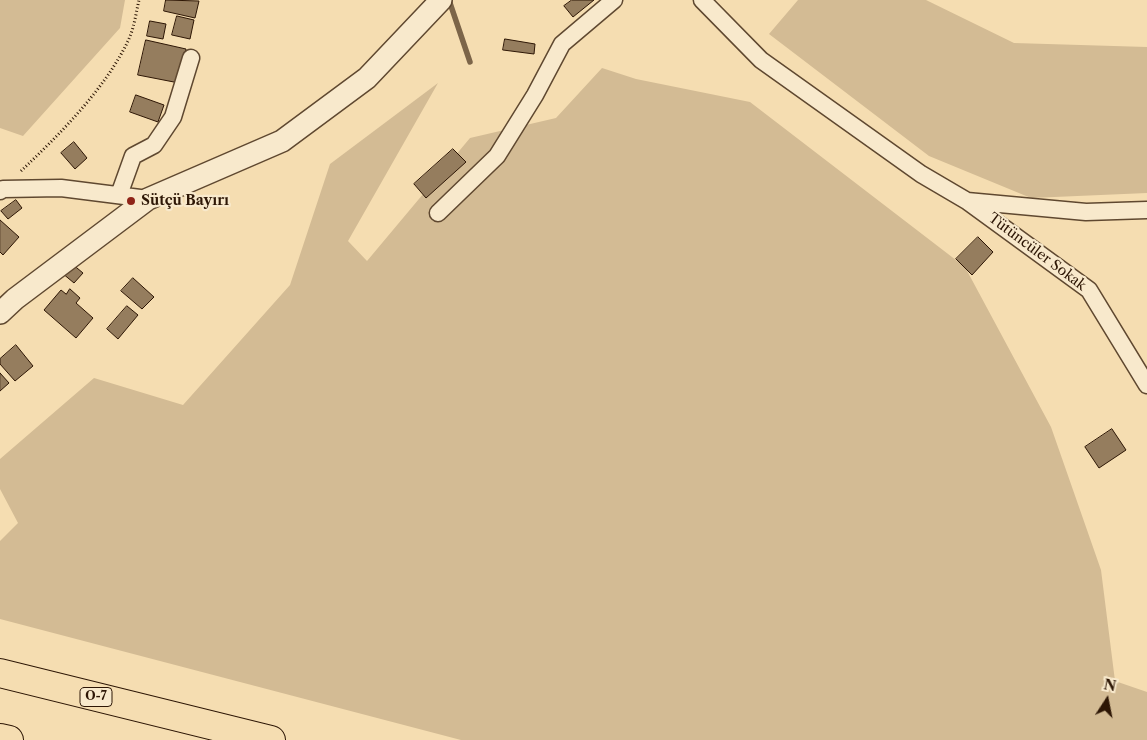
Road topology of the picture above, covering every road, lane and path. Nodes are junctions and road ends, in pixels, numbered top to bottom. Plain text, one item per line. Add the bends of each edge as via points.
1 (139, 0) edge
2 (614, 0) edge
3 (702, 0) edge
4 (436, 5) edge
5 (191, 58) dead end
6 (1, 190) edge
7 (119, 195) junction
8 (148, 199) junction
9 (968, 201) junction
10 (1147, 210) edge
11 (438, 213) dead end
12 (0, 313) edge
13 (1147, 385) edge
14 (0, 673) edge
15 (0, 738) edge
16 (9, 740) edge
17 (271, 740) edge

1 - 6 path via 129,40 106,78 78,112
2 - 11 street via 562,44 497,156
3 - 9 street, Tütüncüler Sokak via 761,60 921,174
4 - 8 street via 367,78 282,141
5 - 7 street via 173,117 154,145 133,156
6 - 7 street via 61,188
7 - 8 street
8 - 12 street
9 - 10 street via 1086,212
9 - 13 street, Tütüncüler Sokak via 1089,290
14 - 17 highway, O-7
15 - 16 highway

